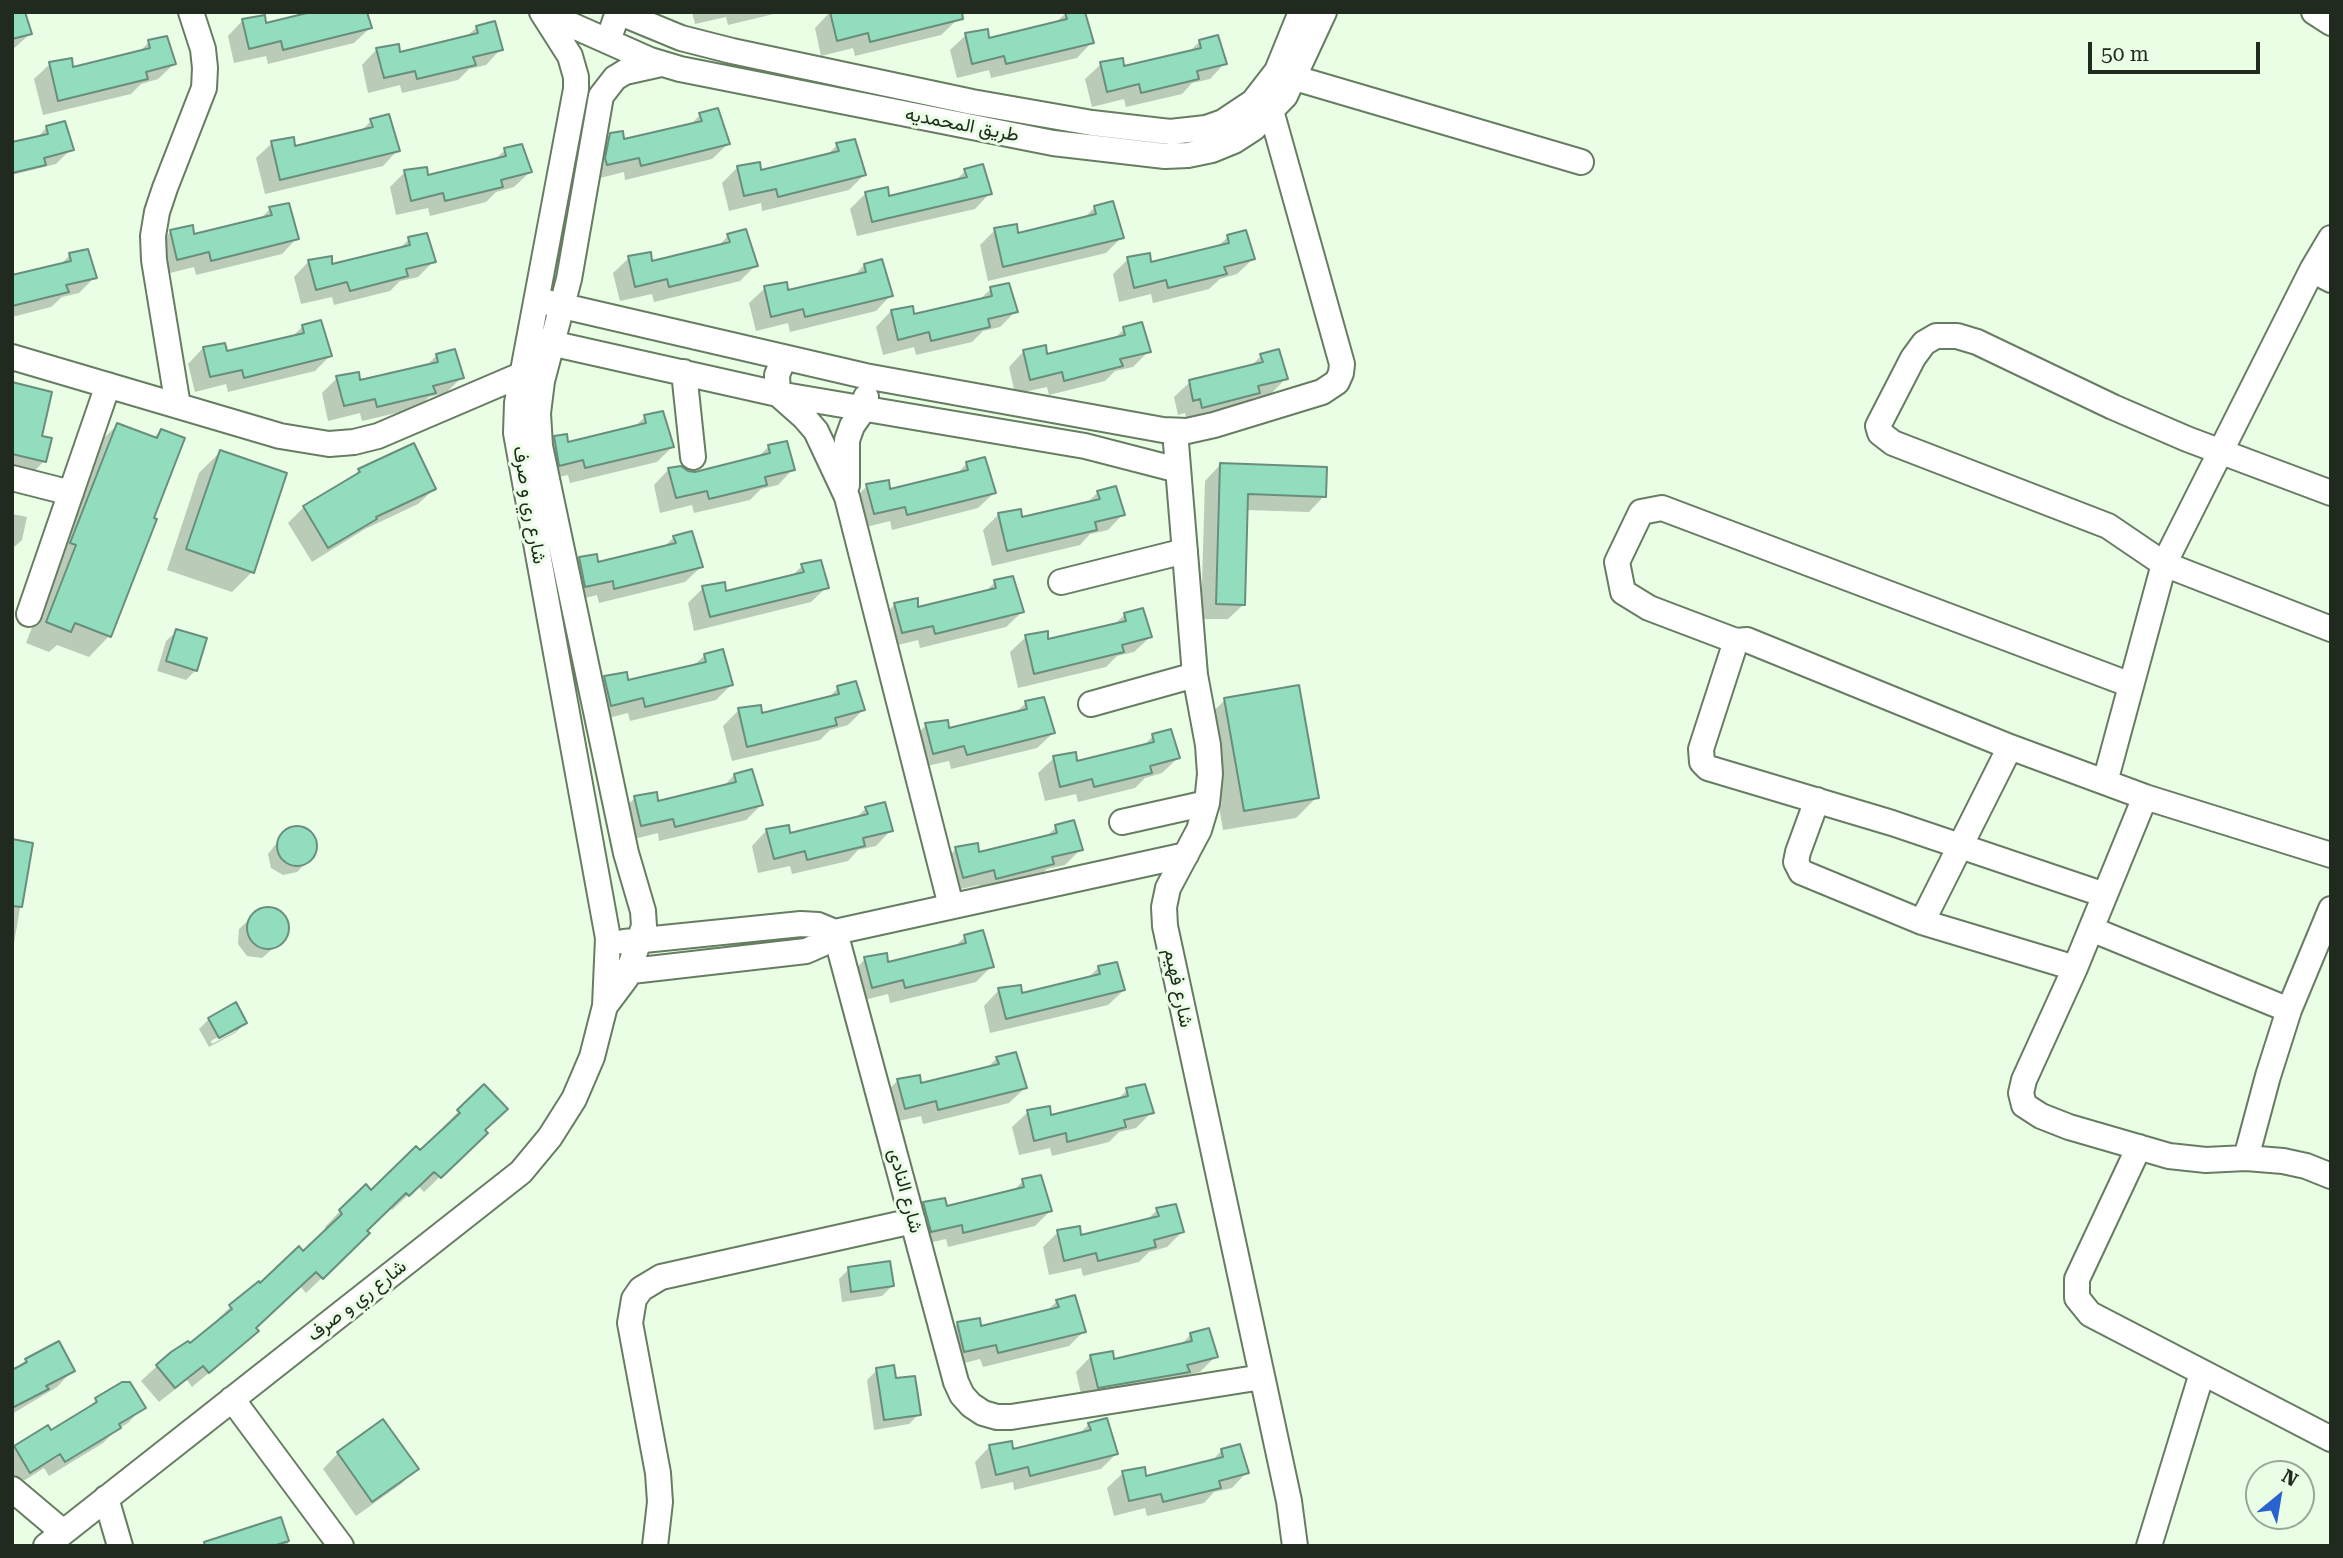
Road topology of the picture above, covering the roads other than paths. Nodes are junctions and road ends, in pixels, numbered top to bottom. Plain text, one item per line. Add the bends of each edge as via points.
1 (191, 12) edge
2 (542, 12) edge
3 (618, 12) edge
4 (676, 12) edge
5 (1301, 12) edge
6 (1324, 12) edge
7 (2314, 12) edge
8 (2331, 23) edge
9 (681, 38) junction
10 (608, 41) junction
11 (661, 64) junction
12 (1295, 78) junction
13 (1268, 101) junction
14 (1581, 162) dead end
15 (2331, 238) edge
16 (2321, 275) edge
17 (537, 300) junction
18 (562, 306) junction
19 (541, 340) junction
20 (12, 357) edge
21 (784, 358) junction
22 (684, 372) junction
23 (523, 374) junction
24 (865, 376) junction
25 (108, 385) junction
26 (778, 394) junction
27 (178, 406) junction
28 (863, 410) junction
29 (1175, 431) junction
30 (2220, 453) junction
31 (693, 457) dead end
32 (1178, 470) junction
33 (12, 478) edge
34 (71, 493) junction
35 (2331, 493) edge
36 (846, 497) junction
37 (1185, 551) junction
38 (2164, 564) junction
39 (1061, 582) dead end
40 (29, 614) dead end
41 (2331, 629) edge
42 (1736, 641) junction
43 (1195, 675) junction
44 (2131, 685) junction
45 (1091, 704) dead end
46 (2010, 747) junction
47 (2105, 782) junction
48 (2145, 797) junction
49 (1817, 800) junction
50 (1207, 803) junction
51 (1122, 822) dead end
52 (1961, 845) junction
53 (1186, 855) junction
54 (2331, 855) edge
55 (2105, 895) junction
56 (951, 906) junction
57 (2331, 909) edge
58 (1922, 922) junction
59 (2091, 929) junction
60 (835, 932) junction
61 (639, 940) junction
62 (608, 943) junction
63 (2076, 968) junction
64 (618, 972) junction
65 (2289, 1010) junction
66 (2139, 1147) junction
67 (2246, 1158) junction
68 (2331, 1176) edge
69 (913, 1221) junction
70 (2202, 1373) junction
71 (1262, 1377) junction
72 (232, 1399) junction
73 (2331, 1438) edge
74 (12, 1489) edge
75 (106, 1499) junction
76 (54, 1539) edge
77 (120, 1546) edge
78 (341, 1546) edge
79 (655, 1546) edge
80 (1295, 1546) edge
81 (2149, 1546) edge

1 - 27 street via 203,49 204,88 165,188 153,236
2 - 10 street, طريق المحمديه
2 - 17 street, شارع ري و صرف via 570,56 576,89
3 - 9 street, طريق المحمديه
3 - 10 street
4 - 9 street
5 - 13 street, طريق المحمديه
6 - 12 street, طريق المحمديه
7 - 8 street
9 - 13 street, طريق المحمديه via 972,102 1170,132 1206,128 1253,102
10 - 11 street, طريق المحمديه
11 - 13 street, طريق المحمديه via 1053,143 1164,156 1212,150 1234,141 1254,128
11 - 18 street, شارع ري و صرف via 625,72 601,96
12 - 13 street, طريق المحمديه via 1285,96
12 - 14 street
13 - 29 street via 1341,373 1331,389 1206,427
15 - 16 street
16 - 30 street
17 - 18 street
17 - 19 street, شارع ري و صرف
18 - 19 street, شارع ري و صرف
18 - 21 street
19 - 22 street
19 - 23 street, شارع ري و صرف
19 - 61 street, شارع ري و صرف via 540,446 626,853 643,911
20 - 25 street
21 - 24 street
21 - 26 street
22 - 26 street
22 - 31 street
23 - 27 street via 402,428 354,442 304,442
23 - 62 street, شارع ري و صرف via 517,403 518,447
24 - 28 street
24 - 29 street
25 - 27 street
25 - 34 street
26 - 28 street
26 - 36 street via 816,431
28 - 32 street via 1086,446
28 - 36 street via 847,440
29 - 32 street, شارع فهيم
30 - 35 street
30 - 38 street
30 - 38 street via 1957,336 1936,336 1924,343 1896,389 1878,426 1893,443 2108,526
32 - 37 street, شارع فهيم
33 - 34 street
34 - 40 street
36 - 56 street
37 - 39 street
37 - 43 street, شارع فهيم
38 - 41 street
38 - 44 street
42 - 44 street via 1649,608 1623,592 1617,562 1641,512 1662,508
42 - 46 street via 1747,639
42 - 49 street via 1701,749 1702,762 1715,771
43 - 45 street
43 - 50 street, شارع فهيم via 1208,745
44 - 47 street
46 - 47 street
46 - 52 street
47 - 48 street
48 - 54 street
48 - 55 street
49 - 52 street
49 - 58 street via 1798,852 1801,872
50 - 51 street
50 - 53 street, شارع فهيم
52 - 55 street
52 - 58 street
53 - 56 street
53 - 71 street, شارع فهيم via 1168,888 1165,926
55 - 59 street
56 - 60 street
57 - 65 street
58 - 63 street
59 - 63 street
59 - 65 street
60 - 61 street via 801,924
60 - 64 street via 806,951
60 - 69 street, شارع النادى
61 - 62 street
61 - 64 street, شارع ري و صرف
62 - 64 street, شارع ري و صرف
63 - 66 street via 2024,1080 2024,1105 2069,1127
64 - 72 street, شارع ري و صرف via 574,1099 521,1172
65 - 67 street
66 - 67 street via 2206,1160
66 - 70 street via 2077,1279 2077,1298 2090,1314
67 - 68 street via 2306,1166
69 - 71 street, شارع النادى via 956,1382 962,1395 983,1413 1011,1417
69 - 79 street via 661,1277 640,1289 630,1323 658,1473
70 - 73 street
70 - 81 street
71 - 80 street, شارع فهيم
72 - 75 street, شارع ري و صرف
72 - 78 street
74 - 76 street
75 - 76 street, شارع ري و صرف
75 - 77 street

